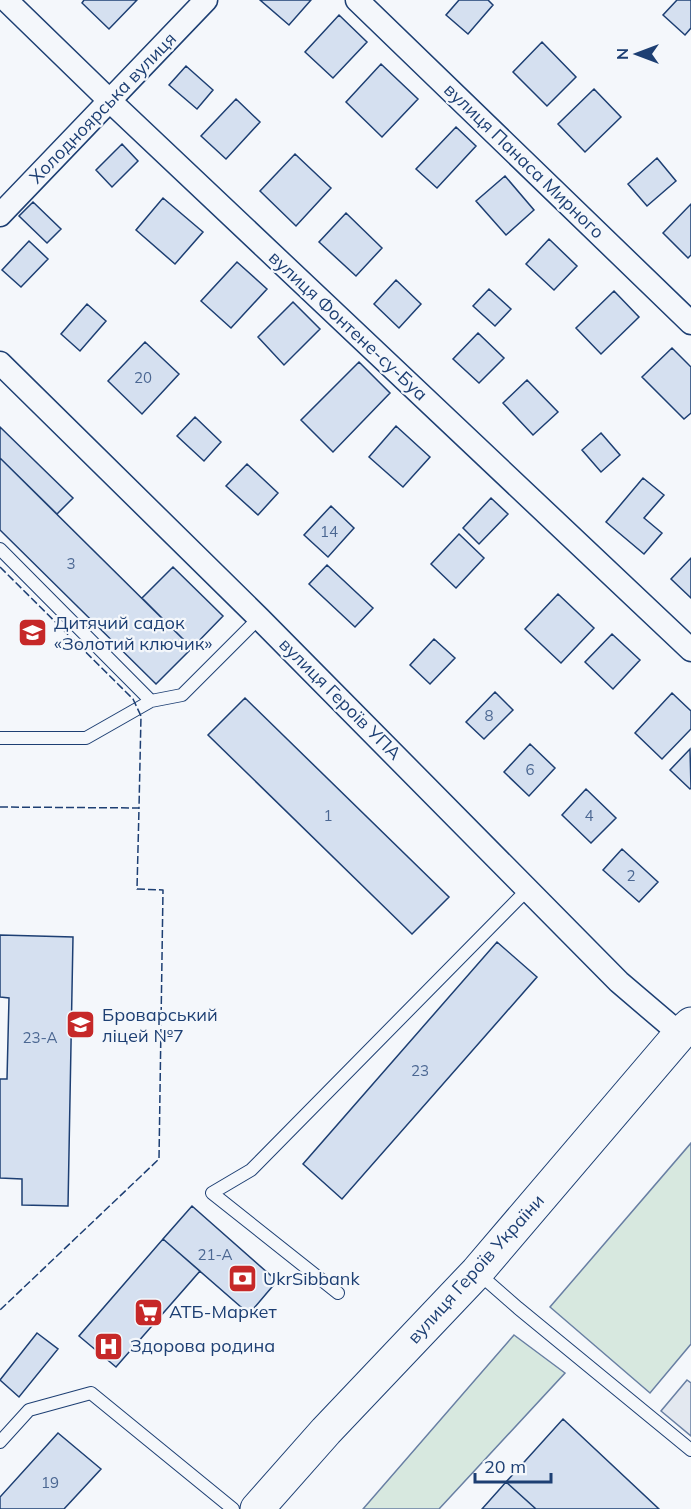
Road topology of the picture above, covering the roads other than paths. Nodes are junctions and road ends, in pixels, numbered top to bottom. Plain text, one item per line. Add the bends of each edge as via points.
1 (6, 0) edge
2 (206, 0) edge
3 (357, 0) edge
4 (110, 100) junction
5 (0, 215) edge
6 (691, 323) edge
7 (1, 368) edge
8 (0, 549) edge
9 (259, 618) junction
10 (691, 650) edge
11 (151, 701) junction
12 (0, 738) edge
13 (528, 890) junction
14 (686, 1029) edge
15 (477, 1272) junction
16 (338, 1293) dead end
17 (0, 1442) edge
18 (691, 1450) edge
19 (233, 1509) edge
20 (257, 1509) edge

1 - 4 street, вулиця Фонтене-су-Буа
2 - 4 street, Холодноярська вулиця
3 - 6 street, вулиця Панаса Мирного
4 - 5 street, Холодноярська вулиця
4 - 10 street, вулиця Фонтене-су-Буа
7 - 9 street, вулиця Героїв УПА
8 - 11 lane
9 - 11 lane via 182,694
9 - 13 street, вулиця Героїв УПА
11 - 12 lane via 86,738
13 - 14 street, вулиця Героїв УПА via 619,982
13 - 16 lane via 251,1170 212,1193
14 - 15 main road, вулиця Героїв України
15 - 18 lane
15 - 20 main road, вулиця Героїв України
17 - 19 lane via 29,1410 91,1393

